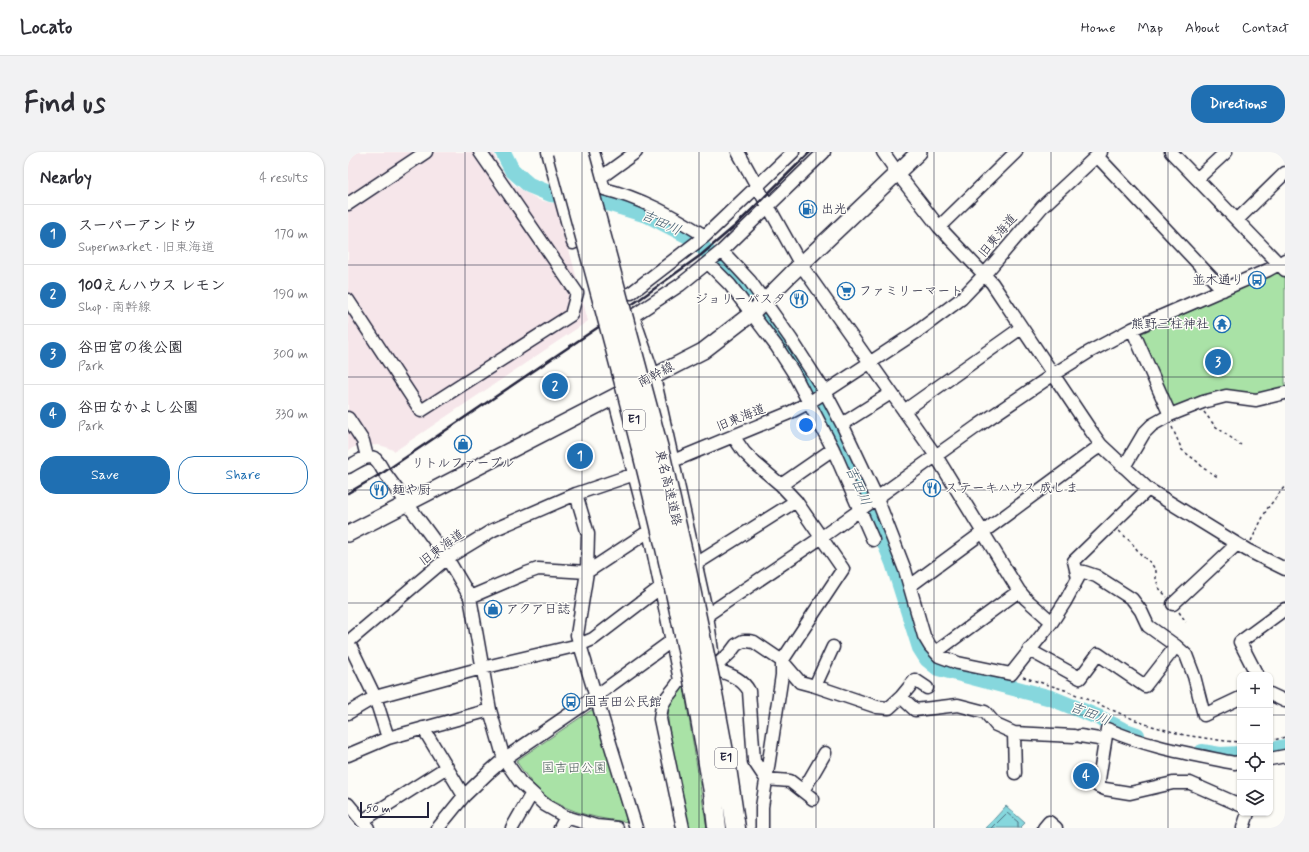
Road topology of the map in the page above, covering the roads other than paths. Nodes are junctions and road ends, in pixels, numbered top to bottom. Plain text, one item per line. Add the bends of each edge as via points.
1 (426, 152) edge
2 (480, 152) edge
3 (548, 152) edge
4 (562, 152) edge
5 (579, 152) edge
6 (593, 152) edge
7 (636, 152) edge
8 (738, 152) edge
9 (793, 152) edge
10 (824, 152) edge
11 (883, 152) edge
12 (919, 152) edge
13 (1016, 152) edge
14 (1171, 152) edge
15 (1226, 152) edge
16 (1099, 154) edge
17 (898, 172) junction
18 (1285, 173) edge
19 (600, 178) junction
20 (1197, 179) junction
21 (757, 186) junction
22 (348, 204) edge
23 (768, 205) junction
24 (1237, 220) junction
25 (939, 227) junction
26 (706, 236) junction
27 (573, 243) dead end
28 (722, 251) junction
29 (708, 263) junction
30 (1283, 265) edge
31 (801, 266) junction
32 (984, 275) junction
33 (1223, 290) junction
34 (631, 293) dead end
35 (348, 300) edge
36 (764, 302) junction
37 (751, 314) junction
38 (1021, 328) junction
39 (1132, 329) junction
40 (869, 362) junction
41 (1054, 374) junction
42 (654, 377) junction
43 (825, 392) junction
44 (891, 393) junction
45 (1285, 393) edge
46 (614, 397) junction
47 (810, 402) junction
48 (904, 411) junction
49 (1168, 415) junction
50 (348, 418) edge
51 (842, 424) junction
52 (733, 436) junction
53 (1101, 445) junction
54 (833, 449) junction
55 (936, 456) junction
56 (367, 457) junction
57 (673, 461) junction
58 (348, 467) edge
59 (1124, 467) junction
60 (634, 474) junction
61 (781, 485) junction
62 (1148, 489) junction
63 (576, 494) junction
64 (877, 498) junction
65 (796, 501) junction
66 (407, 503) junction
67 (860, 510) junction
68 (649, 531) junction
69 (983, 533) junction
70 (348, 534) edge
71 (822, 537) junction
72 (873, 540) dead end
73 (1242, 547) junction
74 (447, 558) junction
75 (696, 564) junction
76 (1285, 570) edge
77 (1077, 571) junction
78 (587, 572) junction
79 (910, 586) junction
80 (661, 588) junction
81 (1019, 591) junction
82 (470, 597) junction
83 (1173, 604) road end
84 (1285, 610) edge
85 (707, 616) junction
86 (1052, 622) junction
87 (672, 640) junction
88 (348, 642) edge
89 (579, 645) junction
90 (1176, 646) junction
91 (833, 647) dead end
92 (1029, 650) junction
93 (936, 652) junction
94 (782, 661) junction
95 (482, 668) junction
96 (715, 668) junction
97 (1255, 672) edge
98 (815, 686) junction
99 (676, 688) junction
100 (927, 688) dead end
101 (704, 689) junction
102 (1273, 695) edge
103 (596, 696) junction
104 (375, 697) junction
105 (901, 697) junction
106 (1237, 699) edge
107 (1285, 701) edge
108 (490, 710) junction
109 (348, 713) edge
110 (424, 728) junction
111 (1014, 733) junction
112 (388, 738) junction
113 (1105, 740) junction
114 (825, 753) dead end
115 (348, 755) edge
116 (1285, 756) edge
117 (1273, 758) edge
118 (504, 759) junction
119 (1237, 762) edge
120 (447, 767) junction
121 (1015, 773) dead end
122 (766, 779) junction
123 (803, 791) junction
124 (532, 793) junction
125 (464, 796) junction
126 (813, 798) dead end
127 (348, 804) edge
128 (1237, 804) edge
129 (1247, 816) edge
130 (566, 817) junction
131 (365, 824) edge
132 (438, 828) edge
133 (512, 828) edge
134 (560, 828) edge
135 (612, 828) edge
136 (636, 828) edge
137 (683, 828) edge
138 (717, 828) edge
139 (736, 828) edge
140 (742, 828) edge
141 (762, 828) edge
142 (1044, 828) edge
143 (1056, 828) edge
144 (1243, 828) edge

1 - 22 street
2 - 35 street via 578,293 571,315 421,411
3 - 27 street
4 - 101 highway, 東名高速道路 / E1, bridge via 644,461 682,623
5 - 101 highway, 東名高速道路 / E1, bridge via 661,456 685,561
6 - 19 street
7 - 19 street
8 - 21 street
9 - 21 street
10 - 23 street
11 - 17 street
12 - 17 main road, 南幹線
13 - 25 street
14 - 20 street
15 - 20 street
16 - 32 street, 旧東海道 via 1042,207
16 - 33 street
17 - 25 street
17 - 31 main road, 南幹線
18 - 24 street
19 - 26 street via 604,189 657,208
20 - 24 street
21 - 23 street
21 - 26 street
23 - 28 street
23 - 31 street
24 - 30 street
25 - 32 street
26 - 34 street
28 - 29 street
28 - 36 street via 750,281
29 - 37 street via 730,285
29 - 42 street via 633,316
30 - 33 street
31 - 36 main road, 南幹線
31 - 40 street
32 - 38 street via 1001,295
32 - 40 street, 旧東海道 via 961,299 918,331
33 - 39 street
36 - 37 main road, 南幹線
36 - 43 street
37 - 42 main road, 南幹線 via 703,351
37 - 47 street via 777,347
38 - 41 street
38 - 48 street
39 - 41 street
39 - 49 street
40 - 43 street, 旧東海道
40 - 44 street
41 - 53 street
41 - 55 street
42 - 46 main road, 南幹線
42 - 57 street
43 - 47 street, 旧東海道
43 - 51 street
44 - 48 street
44 - 51 street
45 - 49 street via 1256,400 1226,396
46 - 60 street
46 - 66 main road, 南幹線
47 - 52 street, 旧東海道
47 - 54 street
48 - 55 street
49 - 59 street via 1152,424 1144,433
50 - 56 street via 363,441
51 - 64 street
52 - 57 street, 旧東海道
52 - 61 street via 754,463
53 - 59 street
53 - 69 street
54 - 61 street
54 - 67 street
55 - 64 street
55 - 69 street
56 - 58 street
56 - 66 street via 376,459
57 - 60 street, 旧東海道
57 - 75 street
59 - 62 street
60 - 63 street, 旧東海道
60 - 68 street
61 - 65 street
62 - 73 street
62 - 77 street via 1074,561
63 - 74 street, 旧東海道 via 493,530
63 - 78 street via 588,534
64 - 67 street
64 - 79 street
65 - 71 street
65 - 75 street
66 - 70 main road, 南幹線
66 - 74 street
67 - 71 street
67 - 72 street
68 - 78 street
68 - 80 street
69 - 79 street
69 - 81 street
71 - 85 street
71 - 94 street via 843,569
73 - 76 street
73 - 83 street
74 - 82 street
74 - 88 street, 旧東海道
75 - 85 street
77 - 86 street via 1078,578
77 - 90 street via 1096,576 1132,599 1148,626
78 - 82 street via 538,569
78 - 89 street via 577,635
79 - 93 street via 924,636
80 - 87 street
80 - 89 street via 593,639
81 - 86 street
81 - 93 street
82 - 95 street
84 - 97 street via 1240,642
85 - 87 street
85 - 96 street
86 - 92 street
87 - 99 street via 680,680
87 - 103 street
88 - 104 street
89 - 95 street
89 - 103 street
90 - 92 street via 1145,686 1098,654 1080,678
90 - 106 street via 1186,655 1204,715
91 - 98 street
92 - 93 street via 1012,674 958,663 939,656
94 - 96 street via 754,642 743,641
94 - 98 street via 800,682
94 - 122 street
95 - 104 street
95 - 108 street
96 - 99 street
96 - 122 street via 734,676 746,685 754,761
96 - 140 street via 738,786
98 - 105 street via 877,707 889,708
99 - 137 street via 665,698 660,719
100 - 105 street via 915,680
101 - 138 highway, 東名高速道路 / E1
101 - 139 highway, 東名高速道路 / E1 via 728,768
102 - 107 street
103 - 118 street
103 - 136 street
104 - 109 street
104 - 112 street
105 - 111 street via 915,710 958,705 986,712 996,725
108 - 110 street
108 - 118 street
110 - 112 street
110 - 120 street
111 - 113 street
111 - 121 street
112 - 115 street
113 - 119 street via 1107,729 1158,747
113 - 128 street via 1098,786 1130,793 1173,783 1190,784
114 - 123 street
116 - 117 street
118 - 124 street via 520,782
118 - 125 street
120 - 125 street
120 - 131 street
122 - 123 street via 790,781
122 - 141 street
123 - 126 street
124 - 130 street via 545,805
124 - 133 street
125 - 132 street
127 - 131 street
129 - 144 street
130 - 134 street
130 - 135 street
142 - 143 street via 1049,822

